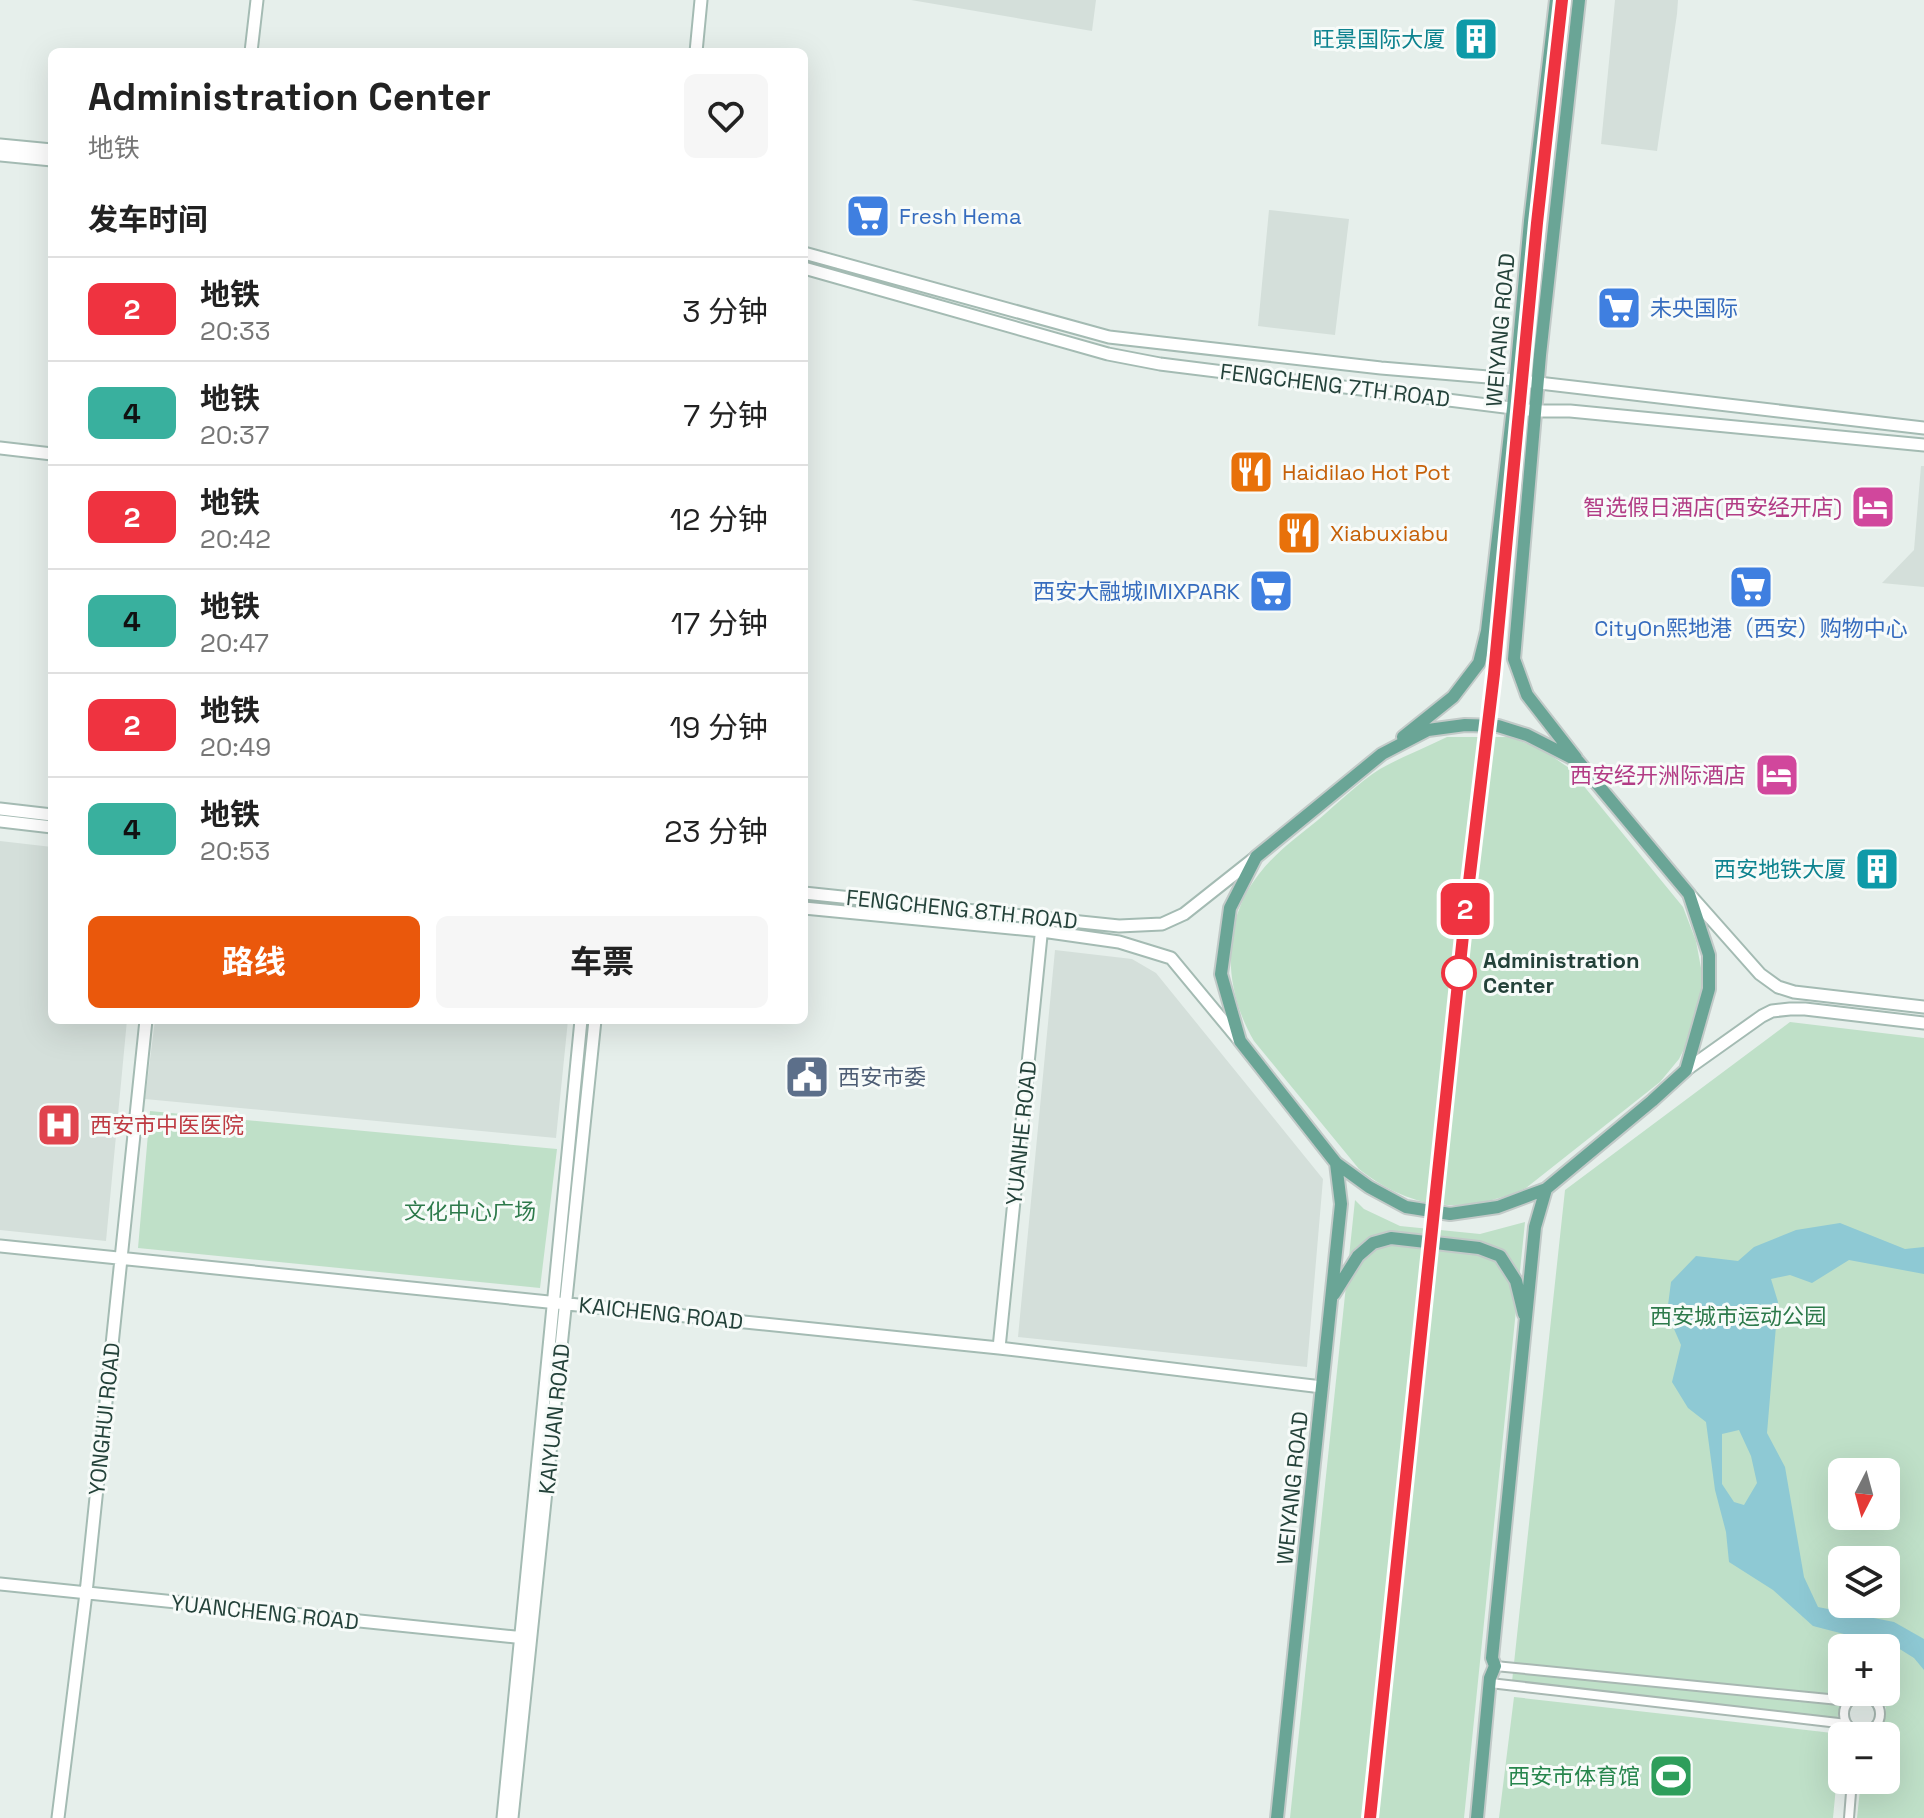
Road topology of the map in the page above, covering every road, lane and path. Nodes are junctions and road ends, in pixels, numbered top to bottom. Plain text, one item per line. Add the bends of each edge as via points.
1 (257, 0) edge
2 (701, 0) edge
3 (1556, 0) edge
4 (1579, 0) edge
5 (251, 48) edge
6 (696, 48) edge
7 (0, 145) edge
8 (48, 150) edge
9 (0, 155) edge
10 (48, 160) edge
11 (808, 254) edge
12 (808, 269) edge
13 (1515, 380) junction
14 (1539, 382) junction
15 (1513, 408) junction
16 (1536, 411) junction
17 (1924, 428) edge
18 (1924, 445) edge
19 (0, 448) edge
20 (48, 454) edge
21 (1382, 754) junction
22 (1578, 761) junction
23 (0, 809) edge
24 (48, 815) edge
25 (0, 821) edge
26 (48, 827) edge
27 (1256, 857) junction
28 (808, 893) edge
29 (1689, 894) junction
30 (808, 908) edge
31 (1043, 918) junction
32 (1042, 931) junction
33 (1924, 1007) edge
34 (1924, 1023) edge
35 (146, 1024) edge
36 (581, 1024) edge
37 (595, 1024) edge
38 (1240, 1041) junction
39 (1686, 1070) junction
40 (1336, 1163) junction
41 (1546, 1189) junction
42 (0, 1246) edge
43 (121, 1258) junction
44 (1331, 1298) junction
45 (560, 1303) junction
46 (1526, 1325) junction
47 (999, 1348) junction
48 (1322, 1387) junction
49 (0, 1584) edge
50 (86, 1593) junction
51 (525, 1638) junction
52 (1495, 1666) junction
53 (1490, 1683) junction
54 (1828, 1699) edge
55 (1830, 1722) edge
56 (1851, 1794) edge
57 (58, 1818) edge
58 (503, 1818) edge
59 (512, 1818) edge
60 (1277, 1818) edge
61 (1477, 1818) edge
62 (1849, 1818) edge

1 - 5 street
2 - 6 street
3 - 13 main road, WEIYANG ROAD
4 - 14 main road, WEIYANG ROAD
7 - 8 street
9 - 10 street
11 - 13 street, FENGCHENG 7TH ROAD via 1109,337
12 - 15 street, FENGCHENG 7TH ROAD via 1108,354
13 - 14 street, FENGCHENG 7TH ROAD
13 - 15 main road, WEIYANG ROAD
14 - 16 main road, WEIYANG ROAD
14 - 17 street, FENGCHENG 7TH ROAD
15 - 16 street, FENGCHENG 7TH ROAD
15 - 21 main road, WEIYANG ROAD via 1479,663 1453,697
16 - 18 street, FENGCHENG 7TH ROAD
16 - 22 main road, WEIYANG ROAD via 1514,659 1527,695
19 - 20 street
21 - 22 main road via 1428,730 1498,726
21 - 27 main road
22 - 29 main road
23 - 24 street
25 - 26 street
27 - 31 street, FENGCHENG 8TH ROAD via 1184,914 1162,924 1119,926
27 - 38 main road via 1230,908 1221,974
28 - 31 street, FENGCHENG 8TH ROAD
29 - 33 street via 1760,974 1778,987
29 - 39 main road via 1709,955 1709,989
30 - 32 street, FENGCHENG 8TH ROAD
31 - 32 street, YUANHE ROAD
32 - 38 street, FENGCHENG 8TH ROAD via 1119,942 1171,958
32 - 47 street, YUANHE ROAD
34 - 39 street via 1805,1009 1772,1011
35 - 43 street, YONGHUI ROAD
36 - 45 street, KAIYUAN ROAD
37 - 45 street, KAIYUAN ROAD
38 - 40 main road
39 - 41 main road
40 - 41 main road via 1406,1207 1450,1214 1498,1207
40 - 44 main road, WEIYANG ROAD via 1341,1204
41 - 46 main road via 1535,1227
42 - 43 street, KAICHENG ROAD
43 - 45 street, KAICHENG ROAD
43 - 50 street, YONGHUI ROAD
44 - 46 main road via 1358,1256 1373,1243 1391,1238 1479,1248 1500,1256 1516,1281
44 - 48 main road, WEIYANG ROAD
45 - 47 street, KAICHENG ROAD
45 - 51 street, KAIYUAN ROAD
46 - 52 main road
47 - 48 street, KAICHENG ROAD
48 - 60 main road, WEIYANG ROAD
49 - 50 street, YUANCHENG ROAD
50 - 51 street, YUANCHENG ROAD
50 - 57 street, YONGHUI ROAD
51 - 58 street, KAIYUAN ROAD
51 - 59 street, KAIYUAN ROAD
52 - 53 main road
52 - 54 street
53 - 55 street
53 - 61 main road
56 - 62 street

